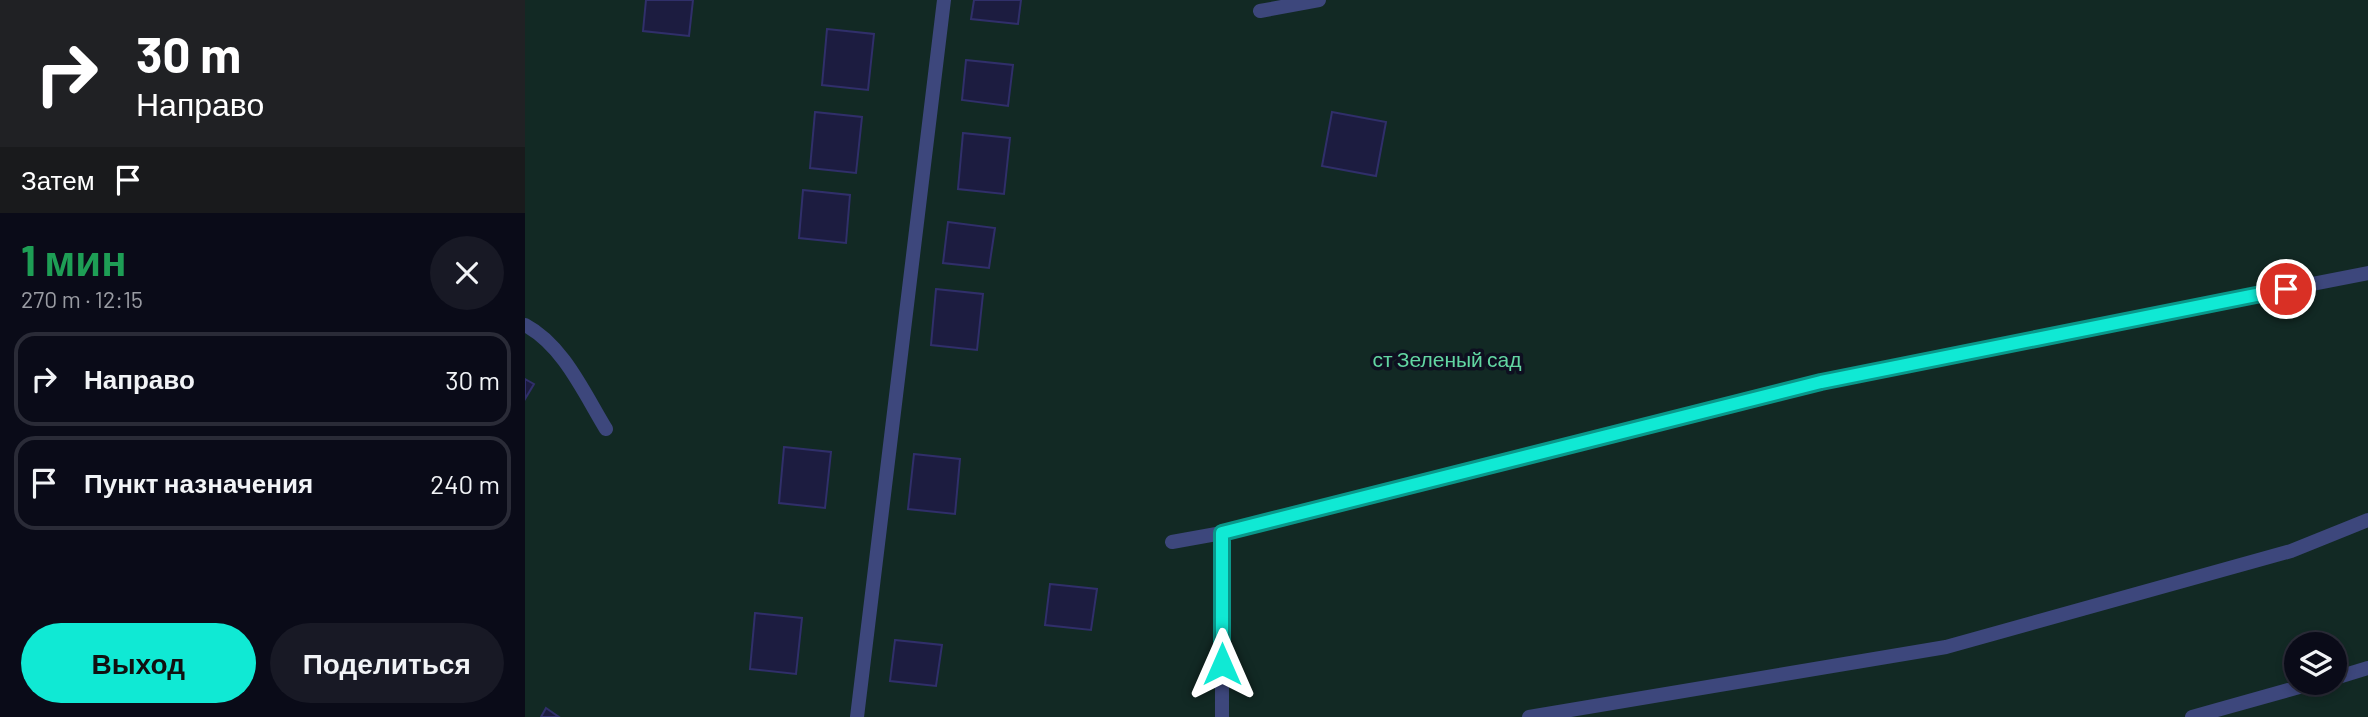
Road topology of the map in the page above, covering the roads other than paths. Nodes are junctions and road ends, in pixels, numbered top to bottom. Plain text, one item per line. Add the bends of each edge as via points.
1 (944, 0) edge
2 (1319, 0) edge
3 (1260, 11) dead end
4 (2368, 273) edge
5 (525, 325) edge
6 (606, 429) dead end
7 (2368, 520) edge
8 (1222, 533) junction
9 (1172, 542) dead end
10 (2368, 668) edge
11 (2347, 674) edge
12 (2284, 691) edge
13 (857, 717) edge
14 (1222, 717) edge
15 (1529, 717) edge
16 (2192, 717) edge

1 - 13 street
2 - 3 street
4 - 8 street via 1821,382
5 - 6 street via 541,333 565,362
7 - 15 street via 2291,551 1946,647
8 - 9 street
8 - 14 street
10 - 11 street
12 - 16 street

